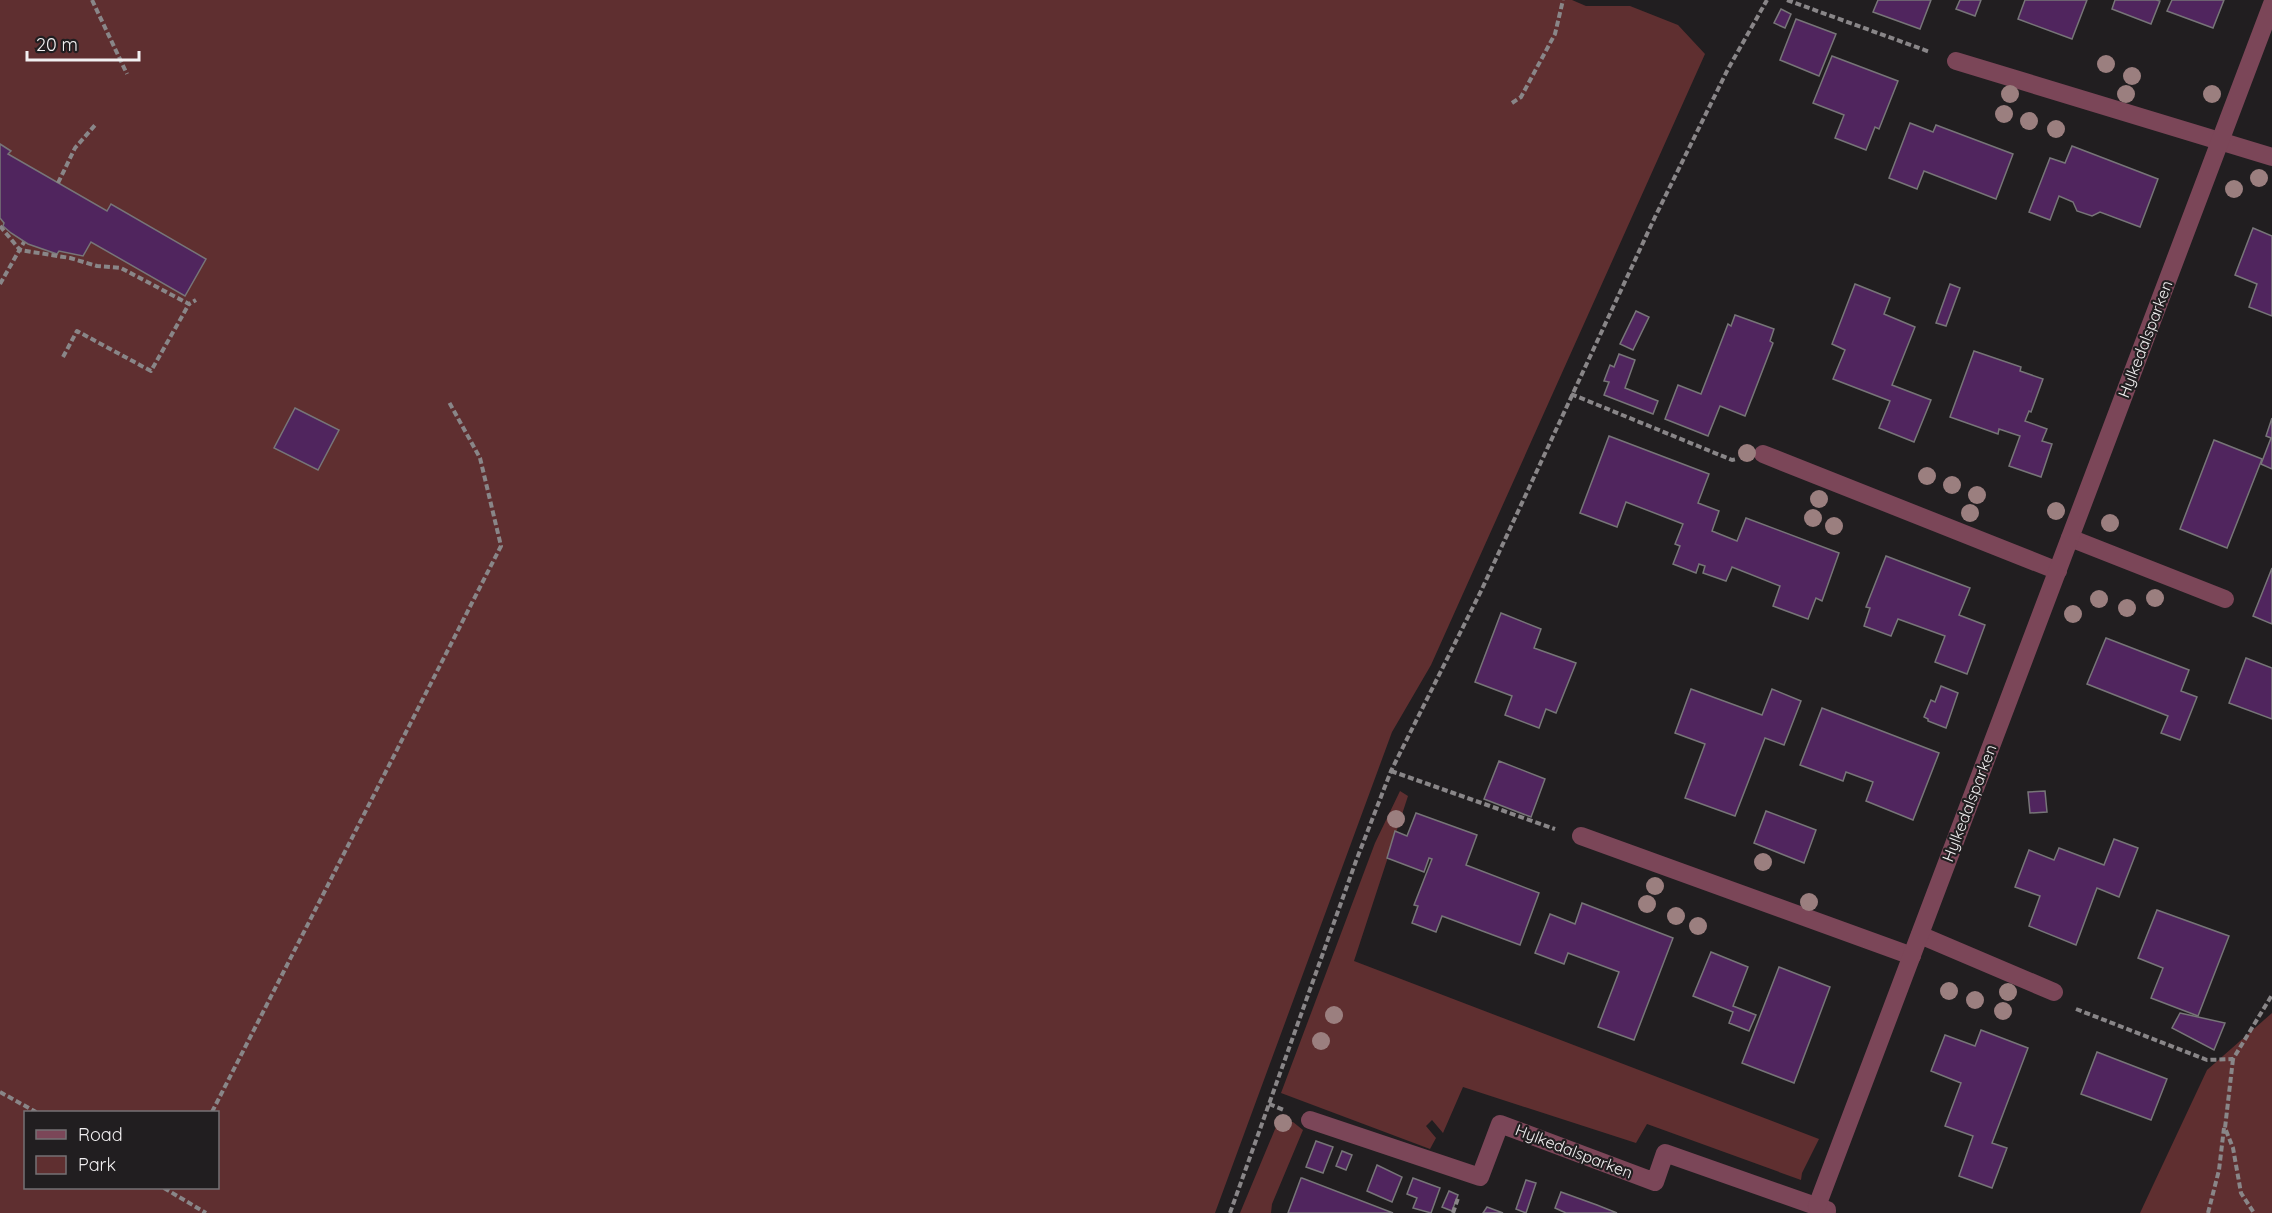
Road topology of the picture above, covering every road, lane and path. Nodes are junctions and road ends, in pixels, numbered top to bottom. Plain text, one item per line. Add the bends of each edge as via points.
1 (92, 0) edge
2 (1563, 0) edge
3 (1767, 0) edge
4 (1787, 0) edge
5 (2272, 4) edge
6 (1956, 61) joint
7 (127, 74) dead end
8 (1512, 103) dead end
9 (96, 124) dead end
10 (2219, 141) junction
11 (2272, 157) edge
12 (58, 183) dead end
13 (0, 226) edge
14 (24, 242) dead end
15 (20, 250) junction
16 (0, 284) edge
17 (196, 300) dead end
18 (189, 304) junction
19 (63, 357) dead end
20 (1571, 394) junction
21 (449, 402) dead end
22 (1763, 454) joint
23 (2070, 538) junction
24 (2058, 571) junction
25 (2225, 599) dead end
26 (1391, 771) junction
27 (1581, 836) joint
28 (1920, 934) junction
29 (1912, 956) junction
30 (2054, 992) joint
31 (2272, 995) edge
32 (2233, 1059) junction
33 (0, 1092) edge
34 (33, 1111) edge
35 (213, 1111) edge
36 (1310, 1119) dead end
37 (2224, 1128) junction
38 (173, 1190) edge
39 (1822, 1210) edge
40 (206, 1213) edge
41 (1230, 1213) edge
42 (2208, 1213) edge
43 (2254, 1213) edge

1 - 7 path
2 - 8 path via 1555,34 1521,97
3 - 20 path via 1728,69
4 - 6 path
5 - 10 street, Hylkedalsparken
6 - 10 street
9 - 12 path via 75,148
10 - 11 street
10 - 23 street, Hylkedalsparken
13 - 15 path
14 - 15 path
15 - 16 path
15 - 18 path via 121,268
17 - 18 path
18 - 19 path via 151,371 76,331
20 - 22 path via 1732,460
20 - 26 path via 1481,591
21 - 35 path via 480,458 501,546
22 - 24 street
23 - 24 street, Hylkedalsparken
23 - 25 street
24 - 28 street, Hylkedalsparken
26 - 27 path
26 - 41 path
27 - 29 street
28 - 29 street, Hylkedalsparken
28 - 30 street
29 - 39 street, Hylkedalsparken
30 - 32 path via 2076,1010 2208,1060
31 - 32 path
32 - 37 path
33 - 34 path
36 - 39 street, Hylkedalsparken via 1480,1177 1500,1124 1655,1182 1665,1153
37 - 42 path
37 - 43 path via 2233,1148 2241,1193
38 - 40 path

